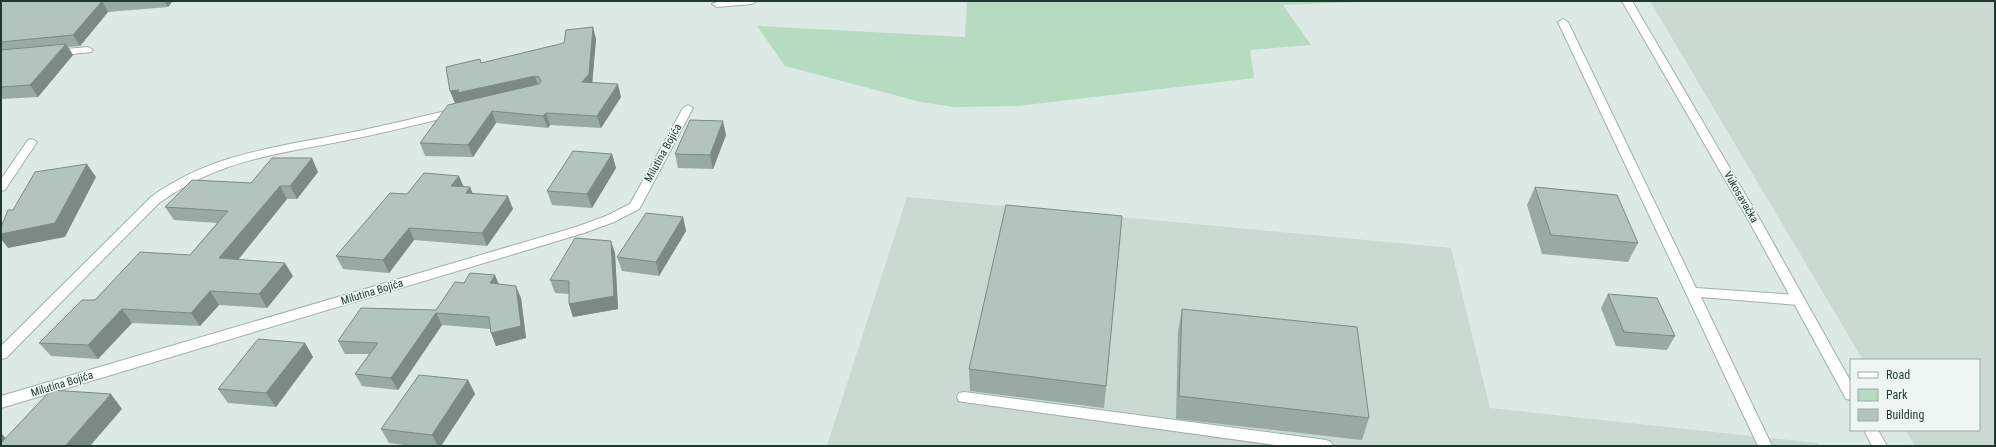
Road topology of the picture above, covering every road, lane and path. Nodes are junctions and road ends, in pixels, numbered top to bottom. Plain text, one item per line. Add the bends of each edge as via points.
1 (752, 1) edge
2 (1627, 1) edge
3 (717, 4) dead end
4 (1563, 22) dead end
5 (88, 50) dead end
6 (48, 54) edge
7 (688, 108) dead end
8 (470, 109) edge
9 (32, 142) dead end
10 (1, 187) edge
11 (1692, 292) junction
12 (1798, 300) junction
13 (1, 354) edge
14 (1850, 393) edge
15 (964, 397) dead end
16 (1, 402) edge
17 (1872, 431) edge
18 (1326, 446) edge
19 (1765, 446) edge
20 (1880, 446) edge

1 - 3 street
2 - 12 street, Vukosavačka
4 - 11 street
5 - 6 street
7 - 16 street, Milutina Bojića via 635,206 610,219
8 - 13 street via 235,160 198,172 173,185
9 - 10 street
11 - 12 street
11 - 19 street
12 - 14 street, Vukosavačka
15 - 18 street
17 - 20 street

